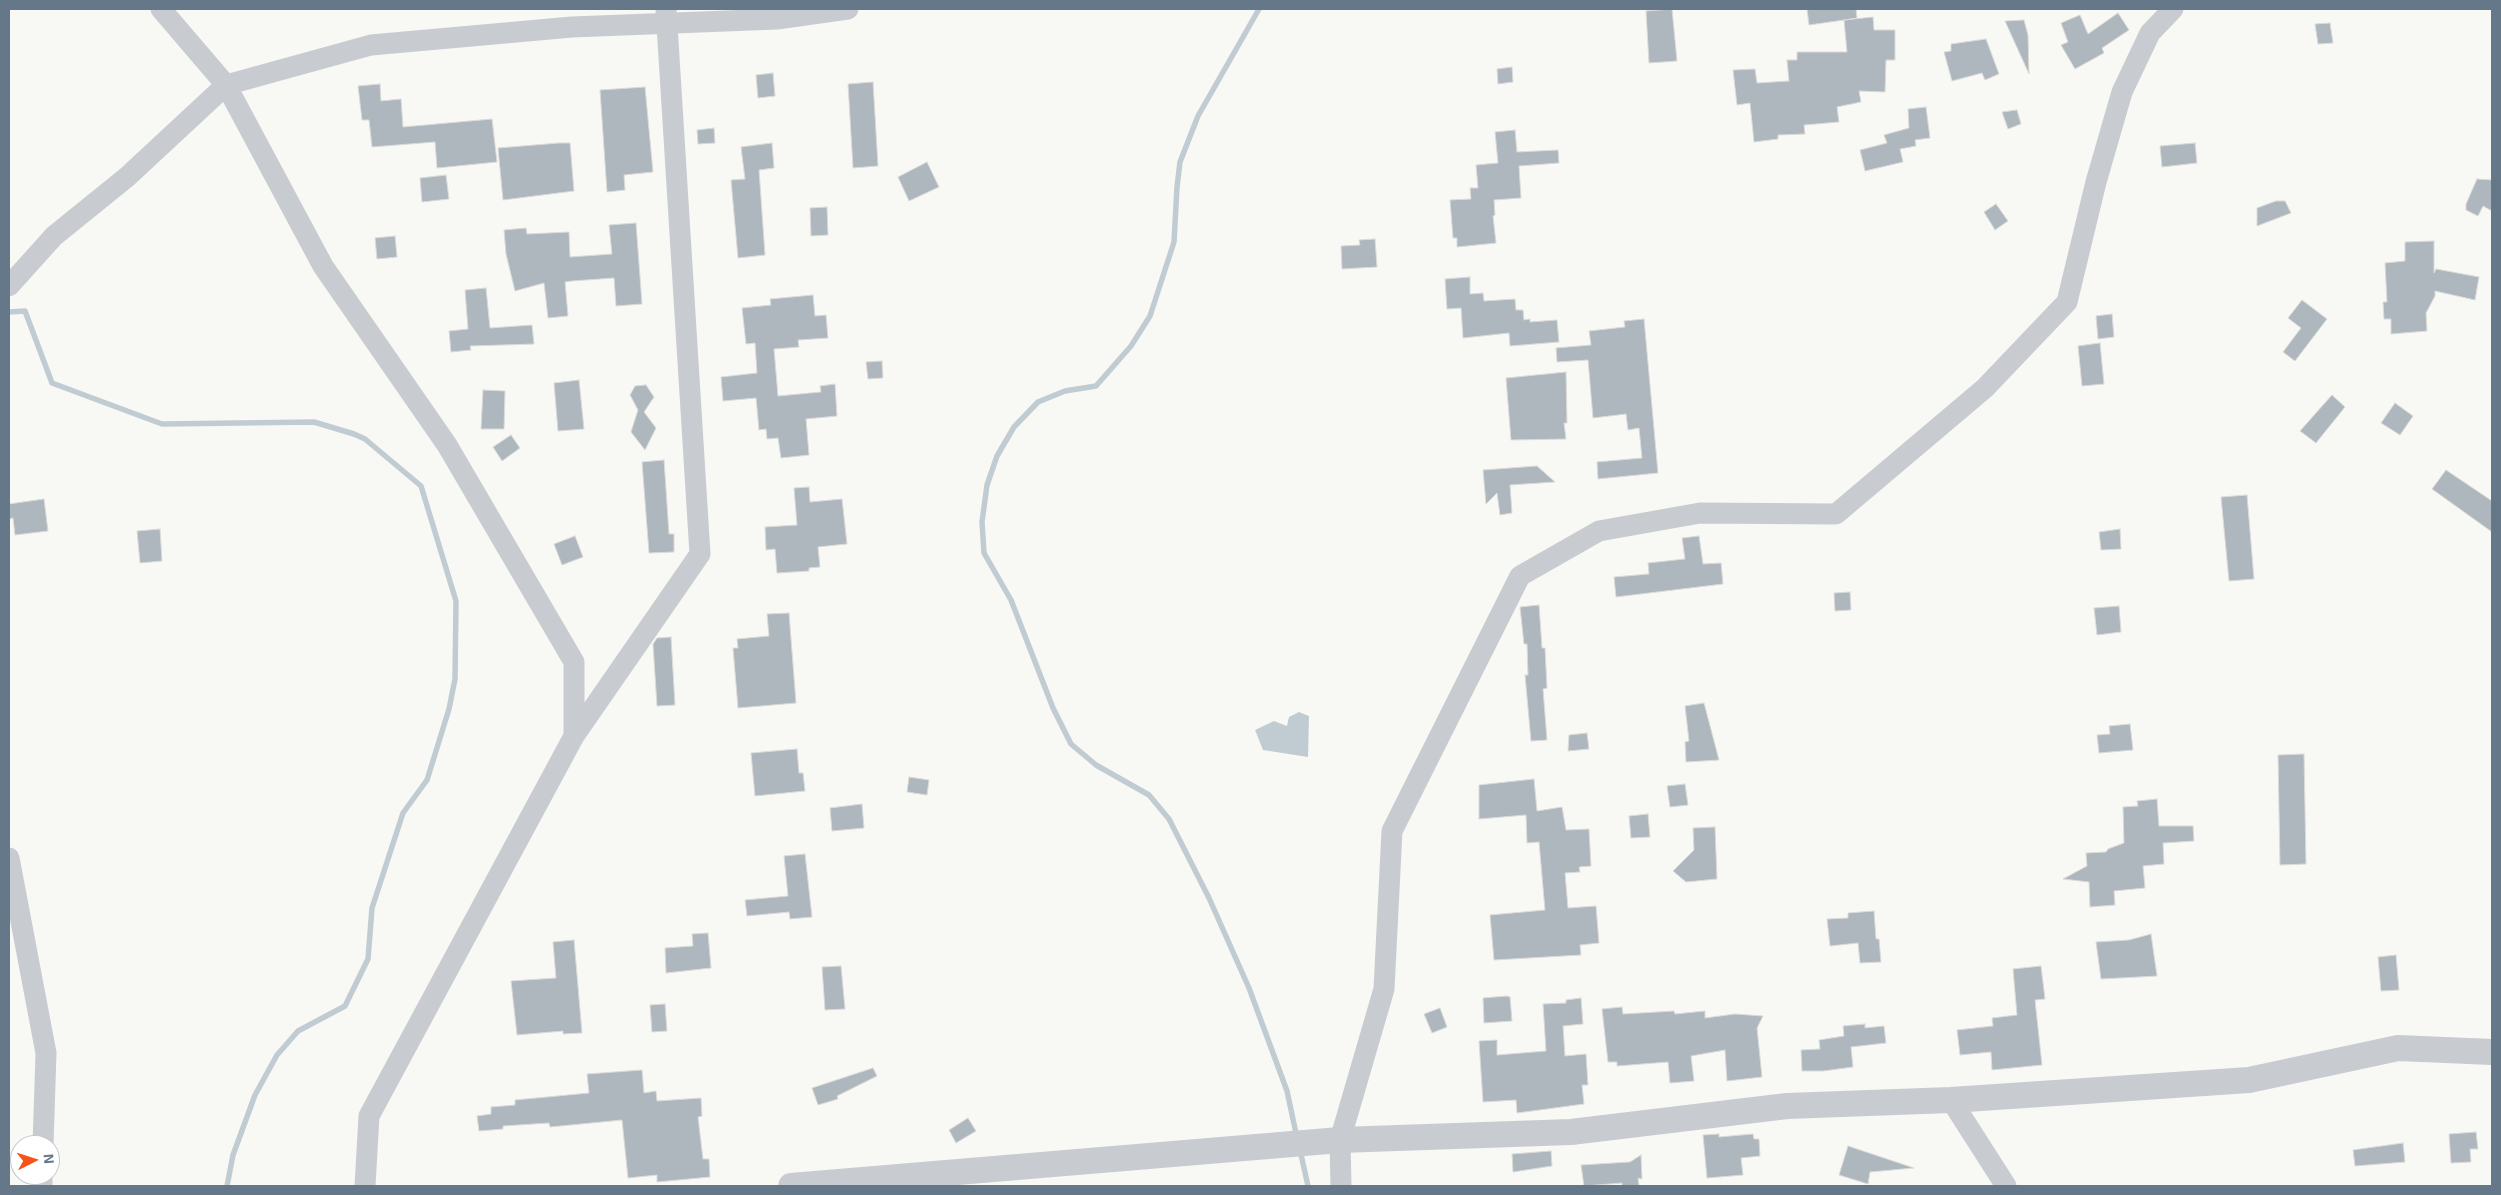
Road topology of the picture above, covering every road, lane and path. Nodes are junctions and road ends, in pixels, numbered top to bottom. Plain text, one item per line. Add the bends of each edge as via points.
1 (161, 9) edge
2 (848, 9) edge
3 (2173, 9) edge
4 (667, 16) edge
5 (226, 85) junction
6 (9, 286) edge
7 (574, 736) junction
8 (9, 858) edge
9 (2492, 1052) edge
10 (1951, 1100) junction
11 (43, 1135) edge
12 (1340, 1140) junction
13 (906, 1182) edge
14 (365, 1186) edge
15 (791, 1186) edge
16 (1341, 1186) edge
17 (2006, 1186) edge

1 - 5 street
2 - 4 street via 777,19
3 - 12 street via 2150,33 2122,92 2067,302 1985,388 1836,514 1700,513 1599,531 1520,576 1392,831 1384,989
4 - 5 street via 371,44
4 - 7 street via 700,554
5 - 6 street via 127,176 54,236
5 - 7 street via 323,266 447,445 574,662
7 - 14 street via 368,1116
8 - 11 street via 46,1053
9 - 10 street via 2398,1048 2250,1080
10 - 12 street via 1787,1106 1570,1132
10 - 17 street
12 - 13 street
12 - 16 street
13 - 15 street

